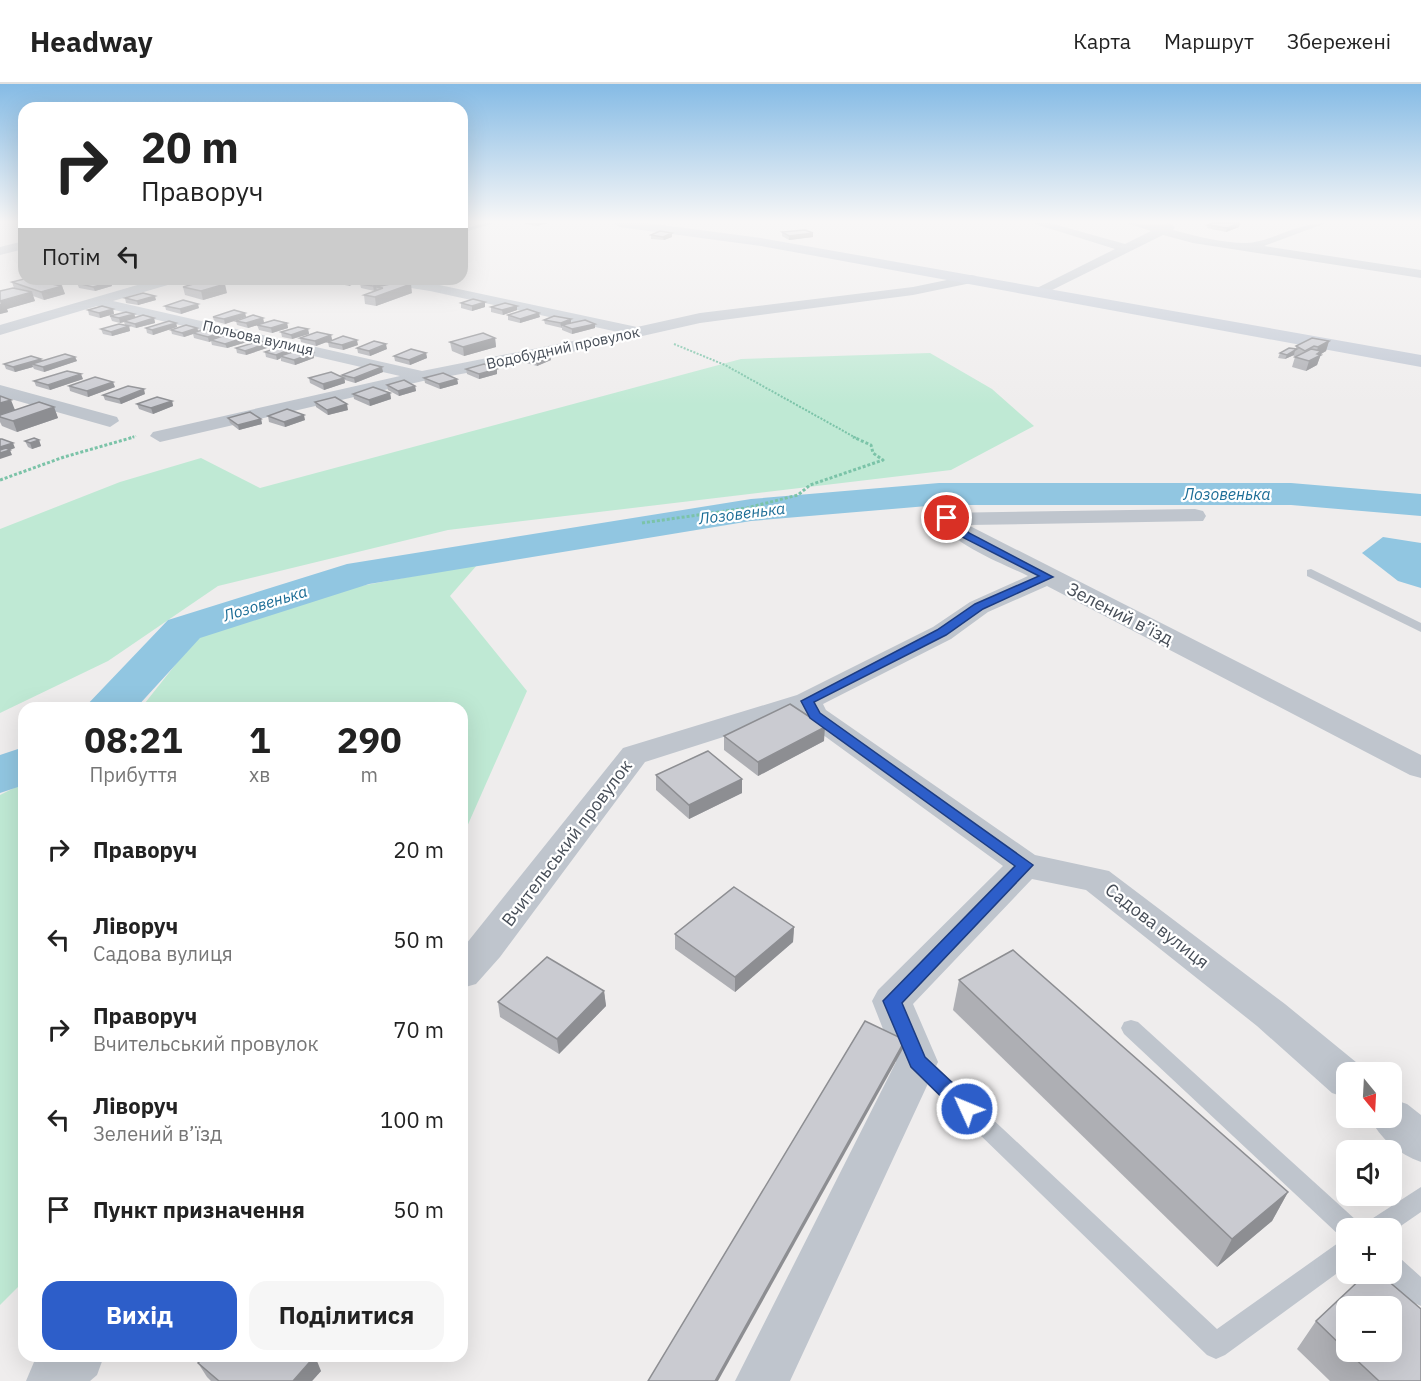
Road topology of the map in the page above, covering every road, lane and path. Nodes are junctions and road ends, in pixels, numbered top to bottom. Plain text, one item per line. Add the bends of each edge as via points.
1 (949, 284) edge
2 (995, 284) edge
3 (1056, 284) edge
4 (151, 285) edge
5 (417, 285) edge
6 (1040, 292) junction
7 (93, 301) junction
8 (0, 330) edge
9 (639, 332) junction
10 (1421, 360) edge
11 (423, 376) junction
12 (0, 390) edge
13 (110, 421) dead end
14 (154, 434) joint
15 (0, 480) edge
16 (1195, 516) dead end
17 (642, 523) dead end
18 (1311, 573) dead end
19 (1047, 577) junction
20 (1421, 628) edge
21 (807, 701) junction
22 (1421, 768) edge
23 (1025, 865) junction
24 (468, 966) edge
25 (1131, 1028) dead end
26 (917, 1062) junction
27 (1336, 1071) edge
28 (1402, 1127) edge
29 (1421, 1143) edge
30 (1421, 1198) edge
31 (1337, 1218) edge
32 (1392, 1218) edge
33 (1336, 1259) edge
34 (1402, 1277) edge
35 (1421, 1293) edge
36 (72, 1362) edge
37 (53, 1381) edge
38 (762, 1381) edge

1 - 9 street, Водобудний провулок via 700,318
2 - 6 main road
3 - 6 street
4 - 7 street
5 - 9 street
6 - 10 main road
7 - 8 street
7 - 11 street, Польова вулиця
9 - 11 street, Водобудний провулок
9 - 17 path via 706,354 739,370 781,399 871,445 873,453 883,460 810,485 798,495 747,508
11 - 14 street, Водобудний провулок
12 - 13 street
14 - 15 path via 64,457
16 - 19 street, Зелений в’їзд via 947,518 966,535
18 - 20 lane
19 - 21 street, Вчительський провулок via 979,607 942,633
19 - 22 street, Зелений в’їзд
21 - 23 street, Садова вулиця via 814,715
21 - 24 street, Вчительський провулок via 634,755 487,947
23 - 26 street via 892,1001
23 - 27 street, Садова вулиця via 1097,880 1270,1014
25 - 31 lane
26 - 33 lane via 1216,1346
26 - 38 street
28 - 29 street
30 - 32 lane
34 - 35 lane
36 - 37 street

